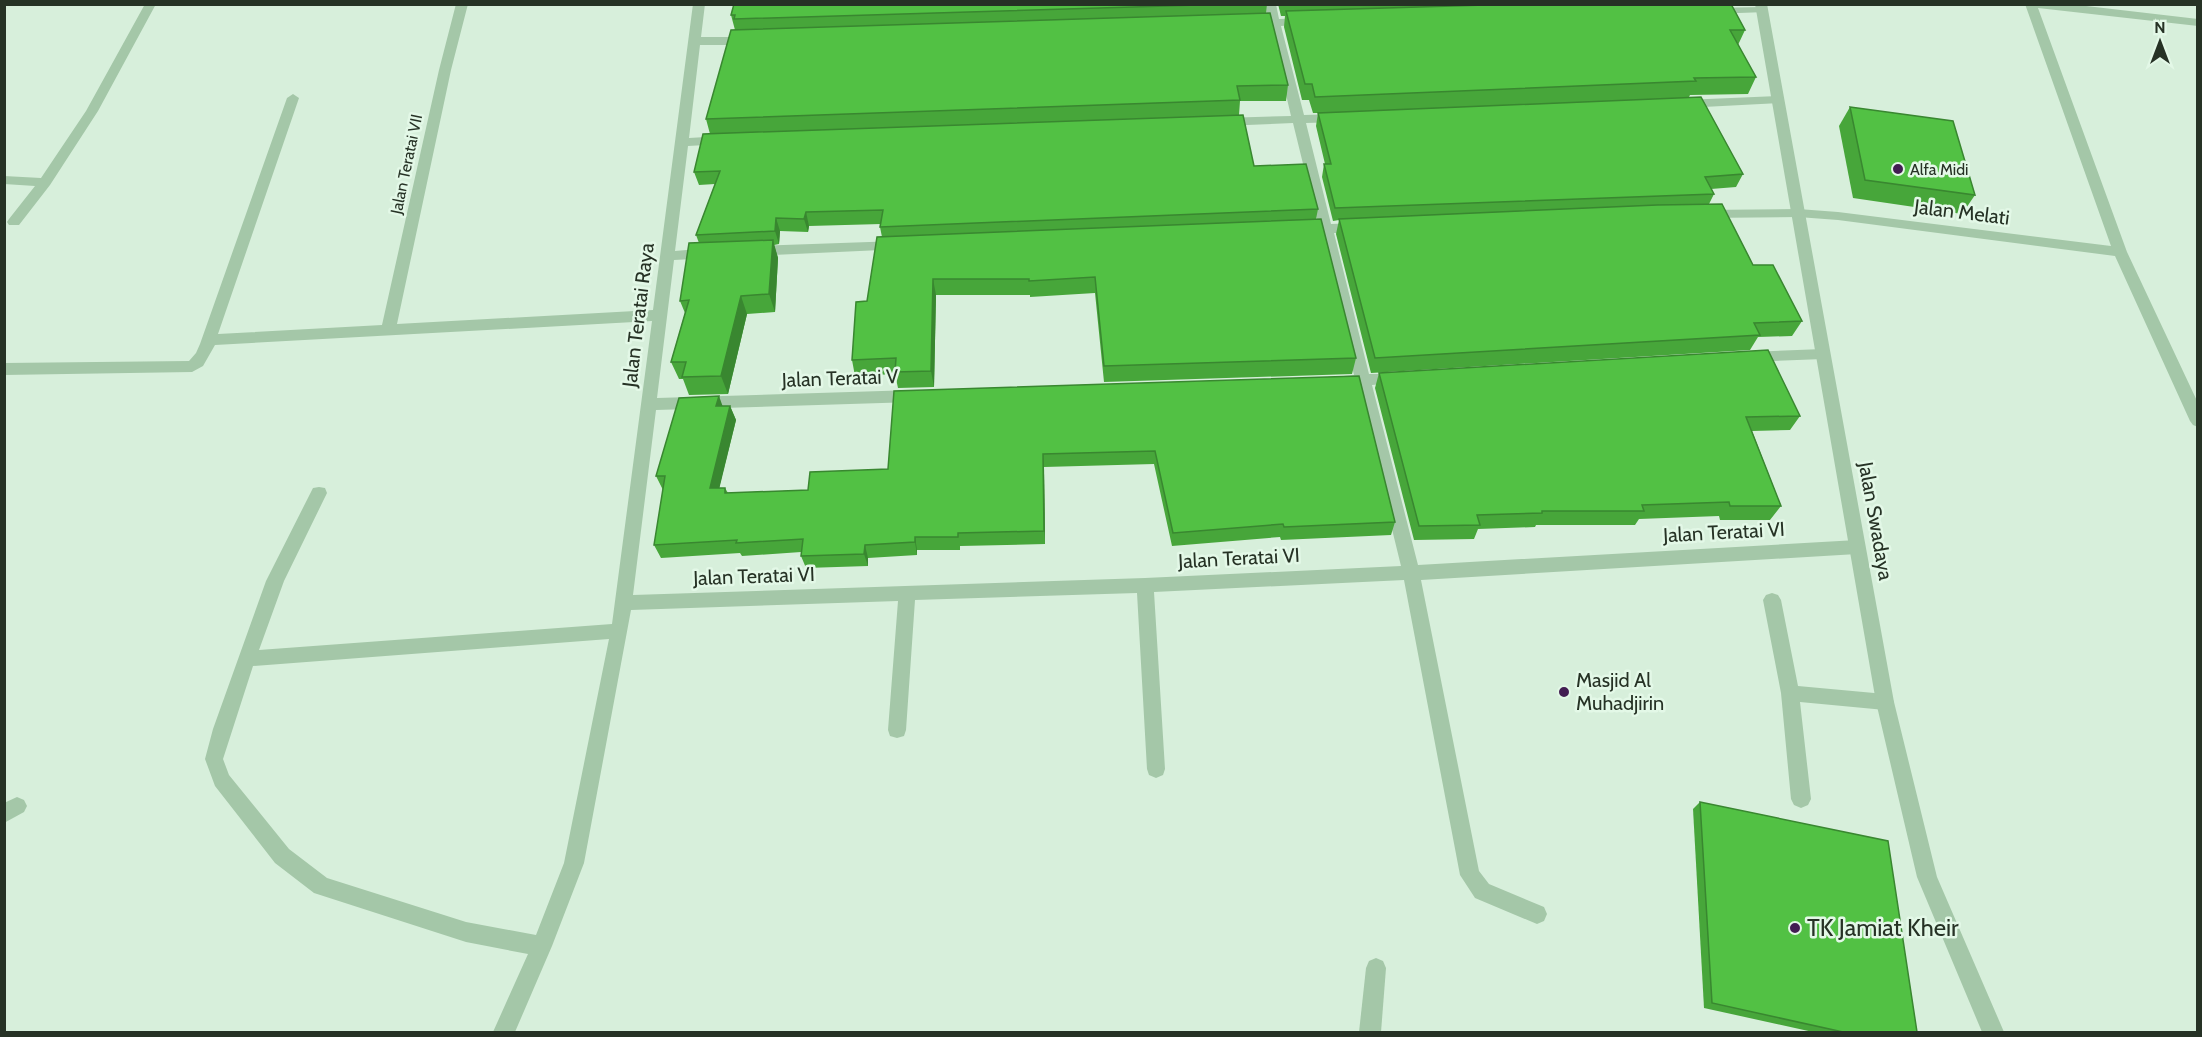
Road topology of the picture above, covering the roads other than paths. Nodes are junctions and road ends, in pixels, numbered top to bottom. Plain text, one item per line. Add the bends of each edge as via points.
1 (151, 4) edge
2 (462, 4) edge
3 (699, 4) edge
4 (1270, 4) edge
5 (2031, 4) edge
6 (2036, 4) edge
7 (1761, 7) edge
8 (1699, 11) edge
9 (1322, 21) edge
10 (1274, 22) junction
11 (2198, 23) edge
12 (1239, 24) edge
13 (756, 40) edge
14 (695, 41) junction
15 (293, 98) dead end
16 (1778, 100) junction
17 (1670, 104) edge
18 (1351, 118) edge
19 (1298, 120) junction
20 (1211, 122) edge
21 (732, 140) edge
22 (682, 142) junction
23 (4, 180) edge
24 (45, 183) junction
25 (1798, 213) junction
26 (1685, 214) edge
27 (14, 222) dead end
28 (1371, 227) edge
29 (1325, 229) junction
30 (1290, 230) edge
31 (911, 245) edge
32 (2120, 252) junction
33 (667, 256) junction
34 (660, 315) junction
35 (388, 331) junction
36 (209, 340) junction
37 (1823, 354) junction
38 (1739, 357) edge
39 (4, 369) edge
40 (1410, 378) edge
41 (1363, 381) junction
42 (1327, 382) edge
43 (935, 396) edge
44 (648, 404) junction
45 (2198, 421) edge
46 (319, 493) dead end
47 (1857, 547) junction
48 (1411, 573) junction
49 (1145, 585) junction
50 (907, 593) junction
51 (1772, 600) dead end
52 (622, 603) junction
53 (620, 631) junction
54 (248, 659) junction
55 (1790, 693) junction
56 (1885, 702) junction
57 (897, 730) dead end
58 (1156, 769) dead end
59 (1801, 799) dead end
60 (1537, 914) dead end
61 (542, 946) junction
62 (1376, 968) dead end
63 (504, 1032) edge
64 (1370, 1032) edge
65 (1993, 1032) edge

1 - 24 street via 92,111
2 - 35 street, Jalan Teratai VII
3 - 14 street, Jalan Teratai Raya
4 - 10 street
5 - 32 street
6 - 11 street
7 - 8 street
7 - 16 street, Jalan Swadaya
9 - 10 street
10 - 12 street
10 - 19 street
13 - 14 street
14 - 22 street, Jalan Teratai Raya
15 - 36 street
16 - 17 street
16 - 25 street, Jalan Swadaya
18 - 19 street
19 - 20 street
19 - 29 street
21 - 22 street
22 - 33 street, Jalan Teratai Raya
23 - 24 street
24 - 27 street
25 - 26 street, Jalan Melati
25 - 32 street, Jalan Melati
25 - 37 street, Jalan Swadaya
28 - 29 street
29 - 30 street
29 - 41 street
31 - 33 street
32 - 45 street
33 - 34 street, Jalan Teratai Raya
34 - 35 street
34 - 44 street, Jalan Teratai Raya
35 - 36 street
36 - 39 street via 200,360 192,366
37 - 38 street
37 - 47 street, Jalan Swadaya
40 - 41 street
41 - 42 street
41 - 48 street
43 - 44 street, Jalan Teratai V
44 - 52 street, Jalan Teratai Raya
46 - 54 street via 275,580
47 - 48 street, Jalan Teratai VI
47 - 56 street, Jalan Swadaya
48 - 49 street, Jalan Teratai VI
48 - 60 street via 1470,875 1482,891
49 - 50 street, Jalan Teratai VI
49 - 58 street
50 - 52 street, Jalan Teratai VI
50 - 57 street
51 - 55 street
52 - 53 street, Jalan Teratai Raya
53 - 54 street
53 - 61 street, Jalan Teratai Raya via 574,863
54 - 61 street via 214,759 222,780 282,856 321,886 466,932
55 - 56 street
55 - 59 street
56 - 65 street, Jalan Swadaya via 1927,877
61 - 63 street, Jalan Teratai Raya
62 - 64 street

